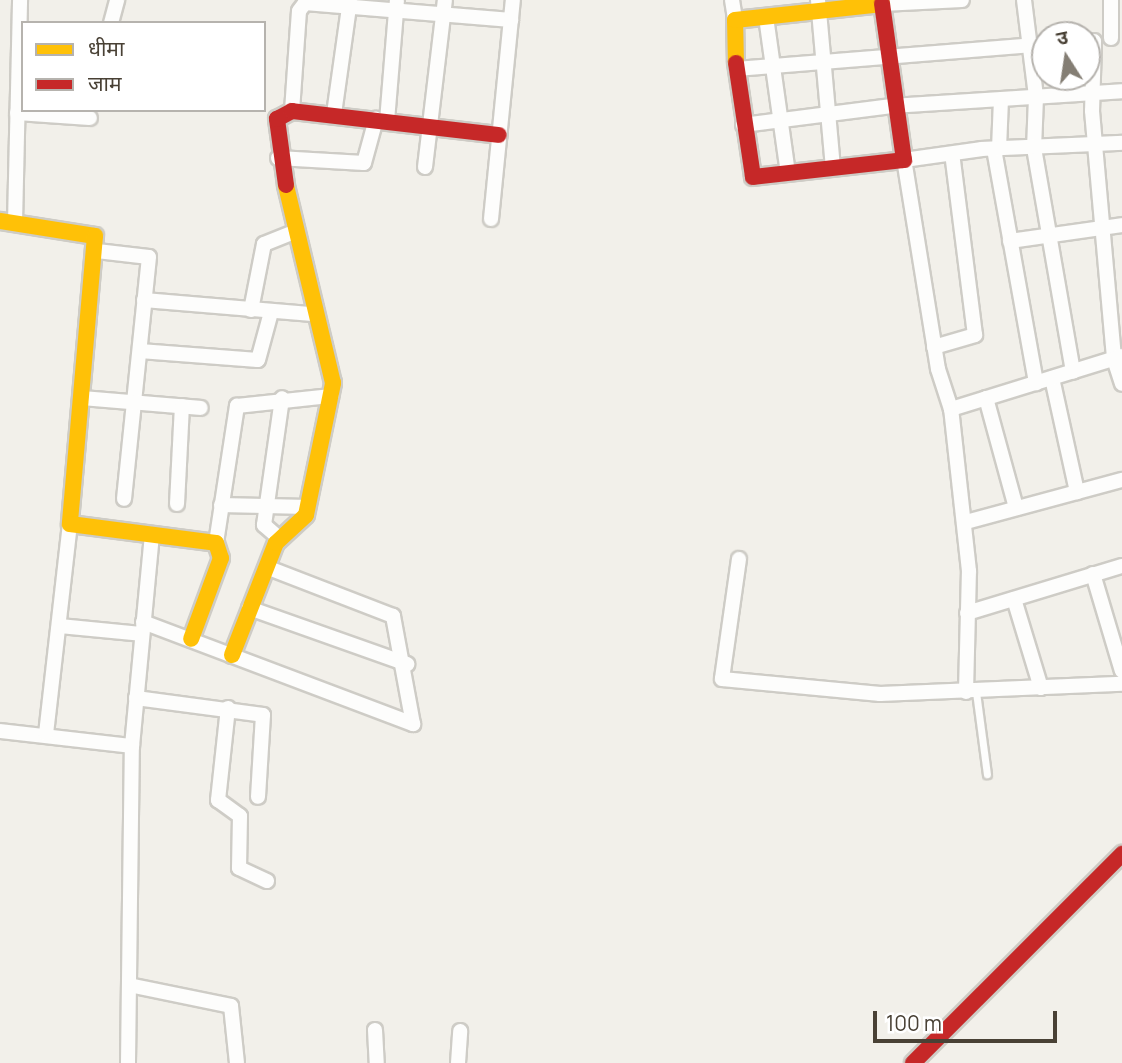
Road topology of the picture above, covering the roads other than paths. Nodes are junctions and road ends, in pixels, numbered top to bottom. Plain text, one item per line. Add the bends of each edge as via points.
1 (20, 0) edge
2 (117, 0) edge
3 (513, 0) edge
4 (732, 0) edge
5 (962, 0) edge
6 (1024, 0) edge
7 (1111, 0) edge
8 (350, 2) edge
9 (880, 3) edge
10 (396, 4) edge
11 (444, 6) edge
12 (817, 6) edge
13 (766, 17) junction
14 (511, 20) junction
15 (735, 20) junction
16 (112, 21) edge
17 (21, 26) edge
18 (1117, 37) edge
19 (1029, 44) junction
20 (887, 53) junction
21 (822, 61) junction
22 (772, 66) junction
23 (736, 69) junction
24 (1122, 91) edge
25 (1095, 93) junction
26 (1036, 97) junction
27 (1001, 100) junction
28 (892, 106) junction
29 (292, 111) junction
30 (17, 113) junction
31 (334, 114) junction
32 (828, 114) junction
33 (90, 118) dead end
34 (382, 120) junction
35 (782, 120) junction
36 (743, 125) junction
37 (432, 127) junction
38 (499, 135) junction
39 (1122, 143) edge
40 (1096, 145) junction
41 (1034, 148) junction
42 (996, 149) junction
43 (951, 153) junction
44 (278, 158) junction
45 (904, 160) junction
46 (425, 167) dead end
47 (833, 168) junction
48 (788, 173) junction
49 (491, 219) dead end
50 (7, 222) edge
51 (1122, 225) edge
52 (1104, 228) junction
53 (293, 232) junction
54 (1051, 234) junction
55 (1010, 241) junction
56 (97, 251) junction
57 (144, 300) junction
58 (251, 310) junction
59 (271, 312) junction
60 (312, 314) junction
61 (934, 347) junction
62 (140, 351) junction
63 (1118, 358) edge
64 (1073, 372) junction
65 (1052, 378) junction
66 (1036, 383) junction
67 (1122, 384) edge
68 (331, 396) junction
69 (83, 398) junction
70 (282, 398) junction
71 (986, 398) junction
72 (134, 402) junction
73 (182, 406) junction
74 (201, 408) dead end
75 (951, 409) junction
76 (1122, 480) edge
77 (1077, 492) junction
78 (124, 499) dead end
79 (177, 505) dead end
80 (221, 505) junction
81 (266, 507) junction
82 (308, 507) junction
83 (1016, 508) junction
84 (966, 522) junction
85 (70, 524) junction
86 (152, 534) junction
87 (279, 538) junction
88 (216, 544) junction
89 (739, 559) dead end
90 (1122, 565) edge
91 (266, 567) junction
92 (1093, 574) junction
93 (1014, 599) junction
94 (249, 608) junction
95 (967, 613) junction
96 (59, 626) junction
97 (142, 628) junction
98 (191, 639) junction
99 (232, 655) junction
100 (407, 664) junction
101 (1122, 671) edge
102 (1122, 684) edge
103 (1041, 688) junction
104 (971, 692) junction
105 (136, 698) junction
106 (228, 708) junction
107 (0, 731) edge
108 (46, 733) junction
109 (132, 746) junction
110 (987, 774) dead end
111 (258, 797) dead end
112 (1122, 854) edge
113 (267, 881) dead end
114 (129, 985) junction
115 (375, 1030) dead end
116 (460, 1031) dead end
117 (128, 1063) edge
118 (237, 1063) edge
119 (377, 1063) edge
120 (458, 1063) edge
121 (914, 1063) edge

1 - 17 street
2 - 16 street
3 - 14 street
4 - 15 street
5 - 9 street
6 - 19 street
7 - 18 street
8 - 10 street
8 - 29 street via 300,7
8 - 31 street
9 - 12 street
9 - 20 street
10 - 11 street
10 - 34 street
11 - 14 street
11 - 37 street
12 - 13 street
12 - 21 street
13 - 15 street
13 - 22 street
14 - 38 street
15 - 23 street
17 - 30 street
19 - 20 street
19 - 26 street
20 - 21 street
20 - 28 street
21 - 22 street
21 - 32 street
22 - 23 street
22 - 35 street
23 - 36 street
24 - 25 street
25 - 26 street
25 - 40 street
26 - 27 street
26 - 41 street
27 - 28 street
27 - 42 street
28 - 32 street
28 - 45 street
29 - 31 street
29 - 44 street via 277,119
30 - 33 street
30 - 50 street
31 - 34 street
32 - 35 street
32 - 47 street
34 - 37 street
34 - 44 street via 364,163
35 - 36 street
35 - 48 street
36 - 48 street via 753,177
37 - 38 street
37 - 46 street
38 - 49 street
39 - 40 street
40 - 41 street
40 - 52 street
41 - 42 street
41 - 54 street
42 - 43 street
42 - 55 street
43 - 45 street
43 - 61 street via 975,335
44 - 53 street
45 - 47 street
45 - 61 street
47 - 48 street
50 - 56 street via 92,233
51 - 52 street
52 - 54 street
52 - 63 street
53 - 58 street via 264,244
53 - 60 street
54 - 55 street
54 - 64 street
55 - 66 street
56 - 57 street via 147,254
56 - 69 street
57 - 58 street
57 - 62 street
58 - 59 street
59 - 60 street
59 - 62 street via 266,351 258,360
60 - 68 street via 333,375
61 - 75 street
62 - 72 street
63 - 64 street
63 - 67 street
64 - 65 street
65 - 66 street
65 - 77 street
66 - 71 street
68 - 70 street
68 - 82 street
69 - 72 street
69 - 85 street
70 - 80 street via 237,406
70 - 81 street
71 - 75 street
71 - 83 street
72 - 73 street
72 - 78 street
73 - 74 street
73 - 79 street
75 - 84 street
76 - 77 street
77 - 83 street
80 - 81 street
80 - 88 street
81 - 82 street
81 - 87 street via 264,528
82 - 87 street via 304,521
83 - 84 street
84 - 95 street
85 - 86 street
85 - 96 street
86 - 88 street
86 - 97 street
87 - 91 street
88 - 98 street via 221,558
89 - 104 street via 722,679 827,692
90 - 92 street
91 - 94 street
91 - 100 street via 388,611
92 - 93 street
92 - 101 street
93 - 95 street
93 - 103 street
94 - 99 street
94 - 100 street
95 - 104 street
96 - 97 street
96 - 108 street
97 - 98 street
97 - 105 street
98 - 99 street
99 - 100 street via 409,725 417,715
102 - 103 street
103 - 104 street
104 - 110 lane
105 - 106 street
105 - 109 street
106 - 111 street via 266,718
106 - 113 street via 218,800 240,817 239,868
107 - 108 street
108 - 109 street
109 - 114 street
112 - 121 street
114 - 117 street
114 - 118 street via 231,1006
115 - 119 street
116 - 120 street

